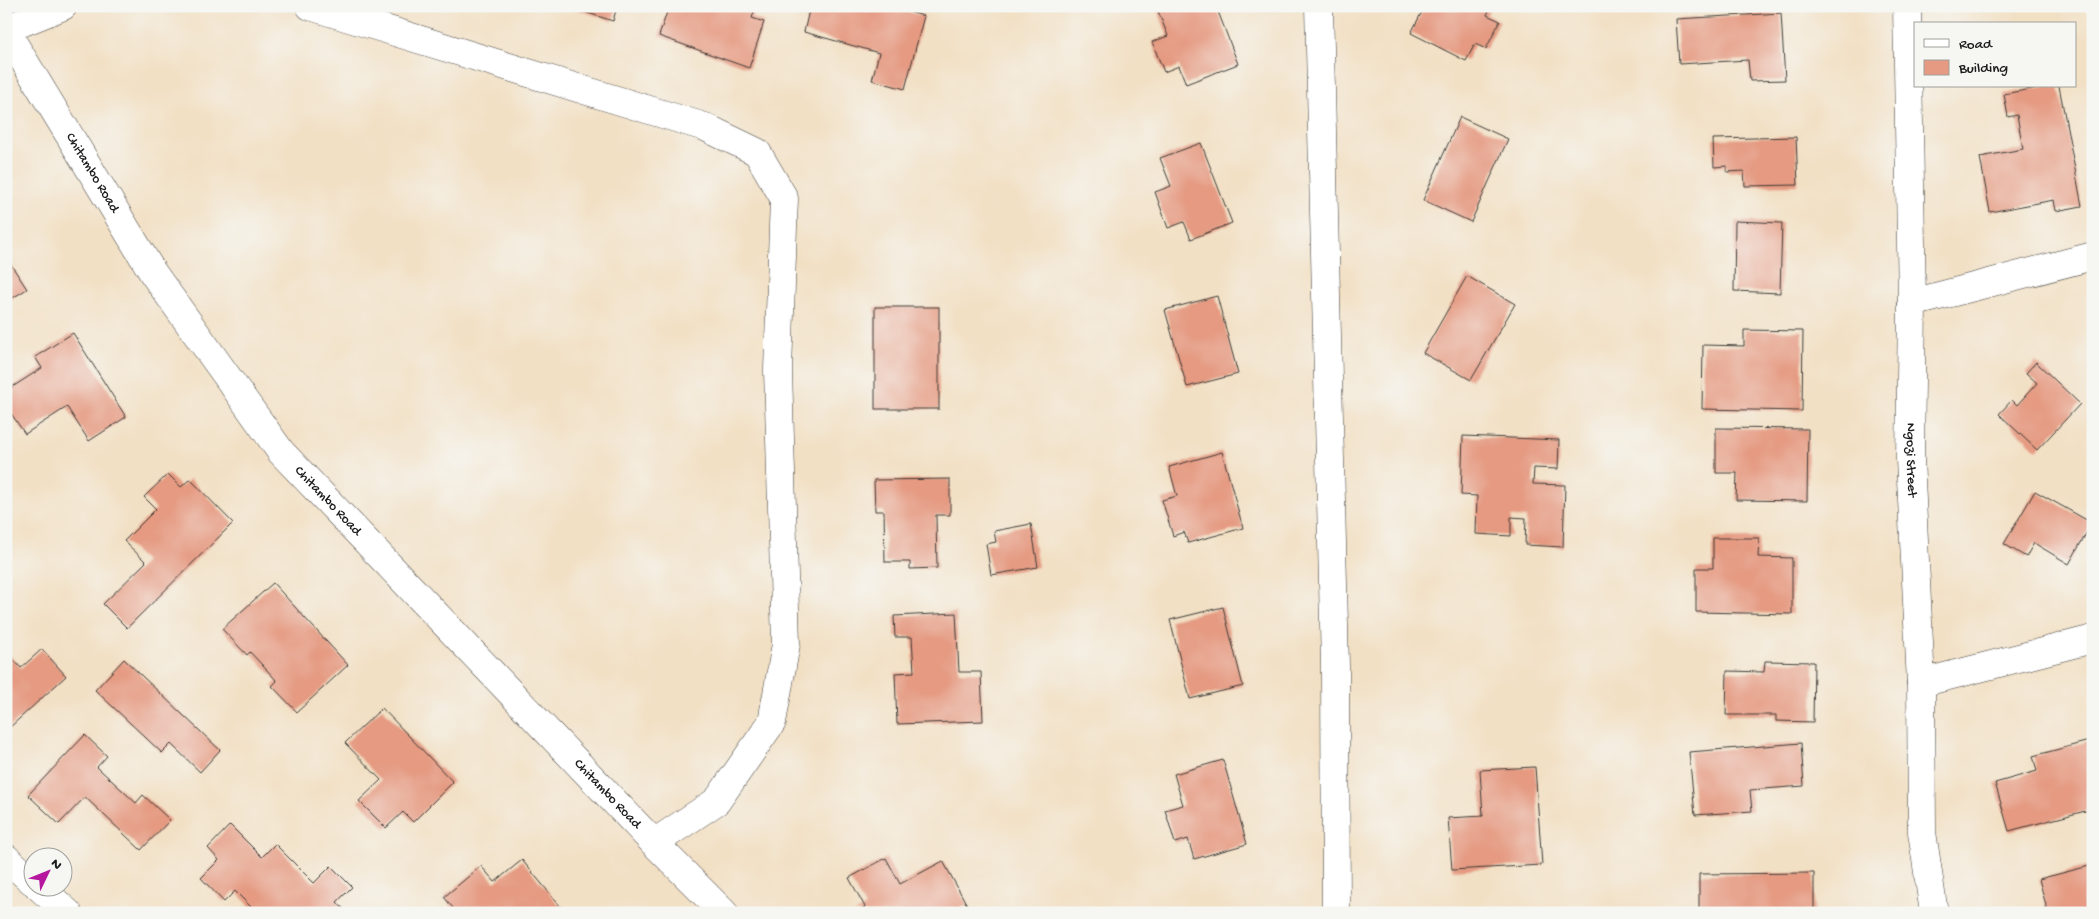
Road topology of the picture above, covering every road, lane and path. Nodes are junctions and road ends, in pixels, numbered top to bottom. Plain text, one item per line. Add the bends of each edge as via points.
1 (63, 6) edge
2 (310, 6) edge
3 (1319, 6) edge
4 (1907, 6) edge
5 (6, 30) edge
6 (2093, 256) edge
7 (1912, 303) junction
8 (2093, 639) edge
9 (1921, 683) junction
10 (654, 843) junction
11 (6, 858) edge
12 (22, 872) edge
13 (49, 896) edge
14 (68, 913) edge
15 (724, 913) edge
16 (1336, 913) edge
17 (1934, 913) edge

1 - 5 street
2 - 10 street via 704,127 758,152 784,198 778,370 786,644 772,722 717,801
3 - 16 street via 1335,666
4 - 7 street, Ngozi Street
5 - 10 street, Chitambo Road via 153,272 281,452
6 - 7 street
7 - 9 street, Ngozi Street via 1910,459
8 - 9 street
9 - 17 street, Ngozi Street via 1922,832
10 - 15 street, Chitambo Road
11 - 12 street
13 - 14 street

